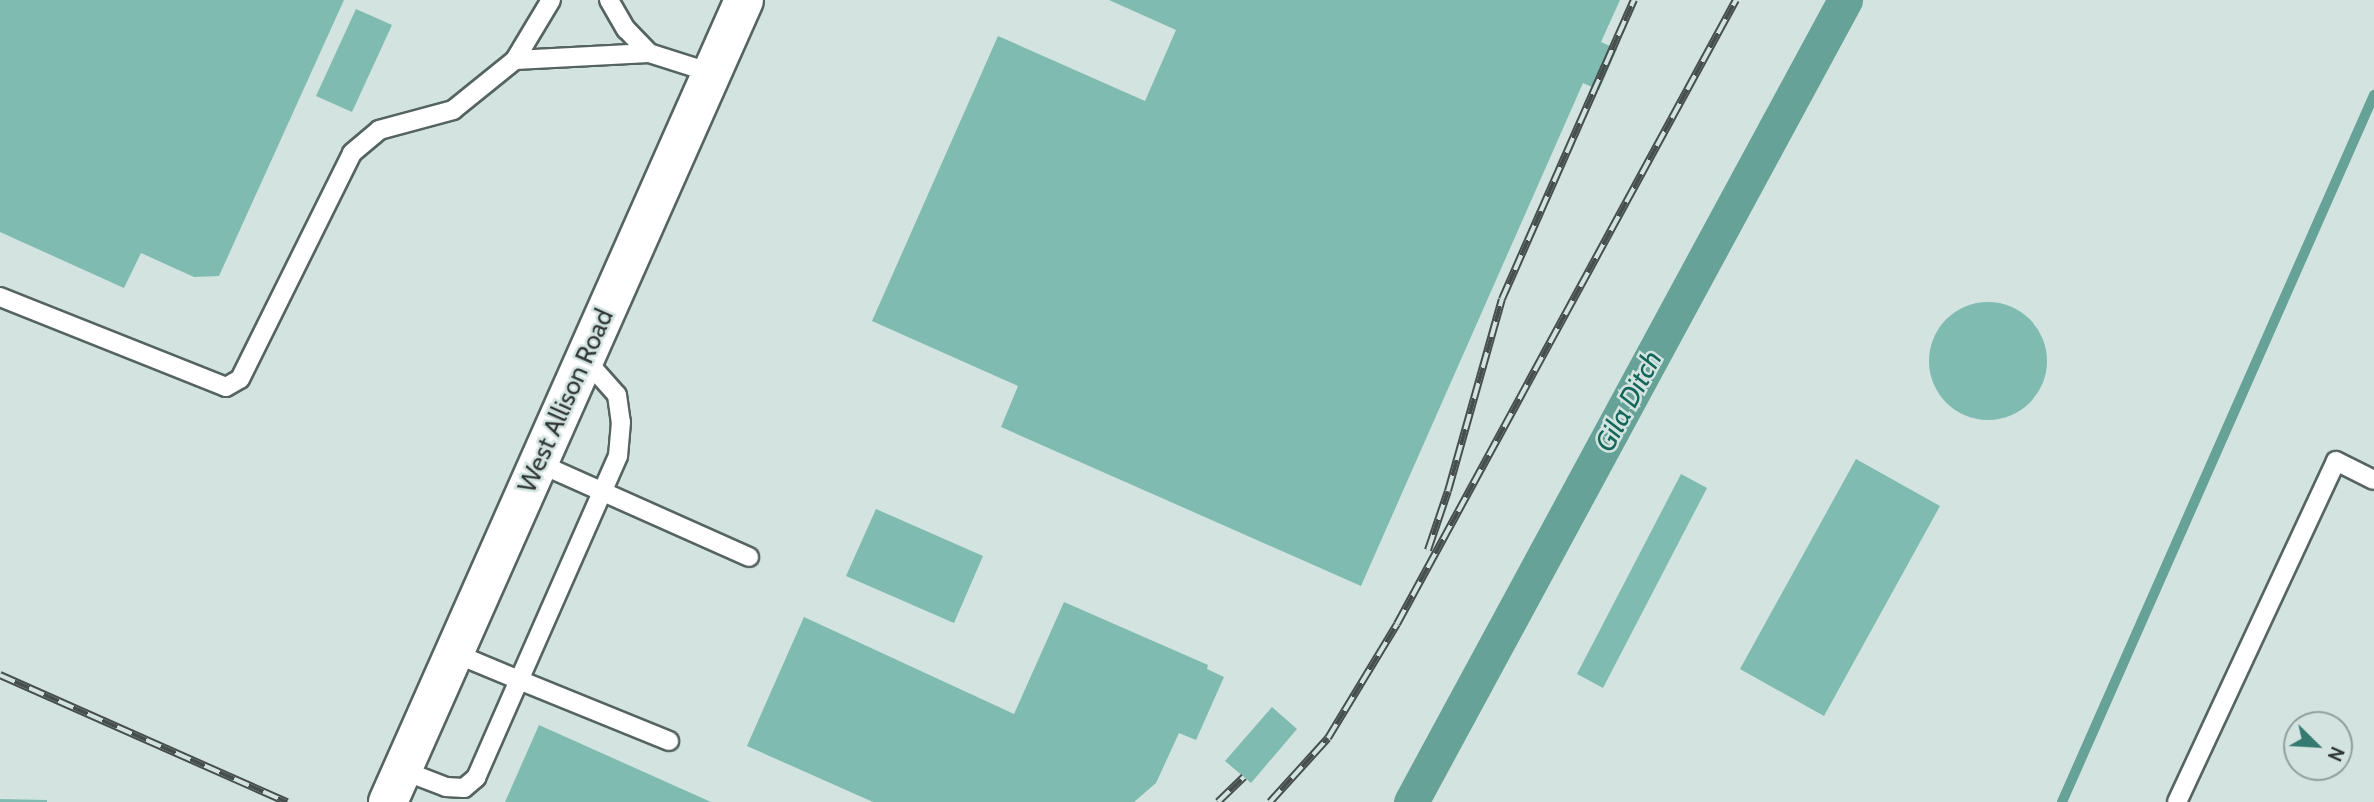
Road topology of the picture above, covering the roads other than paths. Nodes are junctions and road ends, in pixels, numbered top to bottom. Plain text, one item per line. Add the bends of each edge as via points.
1 (551, 0) edge
2 (609, 0) edge
3 (744, 0) edge
4 (649, 54) junction
5 (515, 60) junction
6 (712, 74) junction
7 (0, 297) edge
8 (585, 359) junction
9 (538, 463) junction
10 (2374, 480) edge
11 (602, 492) junction
12 (748, 557) dead end
13 (454, 653) junction
14 (519, 680) junction
15 (669, 741) dead end
16 (395, 786) edge
17 (2177, 802) edge

1 - 5 lane
2 - 4 lane via 626,30
3 - 6 street, West Allison Road
4 - 5 lane
4 - 6 lane
5 - 7 lane via 453,110 379,130 352,153 240,379 226,387
6 - 8 street, West Allison Road
8 - 9 street, West Allison Road
8 - 11 lane via 617,395 621,422 618,456
9 - 11 lane
9 - 13 street, West Allison Road
10 - 17 lane via 2336,461
11 - 12 lane
11 - 14 lane
13 - 14 lane
13 - 16 street, West Allison Road
14 - 15 lane
14 - 16 lane via 476,778 464,788

